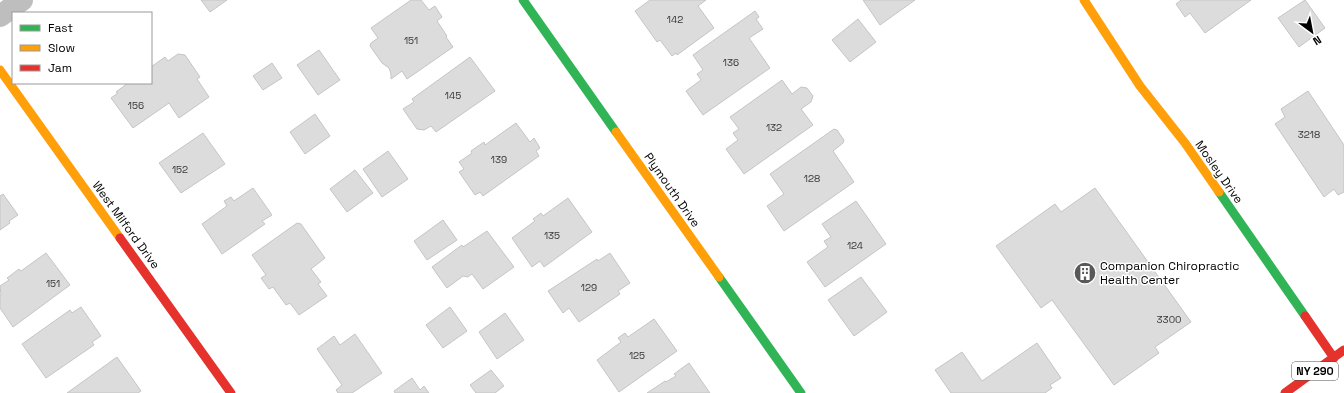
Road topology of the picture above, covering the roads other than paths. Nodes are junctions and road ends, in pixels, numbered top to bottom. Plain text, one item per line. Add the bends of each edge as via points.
1 (22, 0) edge
2 (523, 0) edge
3 (1084, 0) edge
4 (0, 16) edge
5 (0, 70) edge
6 (1344, 350) edge
7 (1334, 358) junction
8 (232, 393) edge
9 (801, 393) edge
10 (1285, 393) edge

1 - 4 street
2 - 9 street, Plymouth Drive
3 - 7 street, Mosley Drive via 1140,86 1185,143
5 - 8 street, West Milford Drive
6 - 7 street, NY 290
7 - 10 street, NY 290

